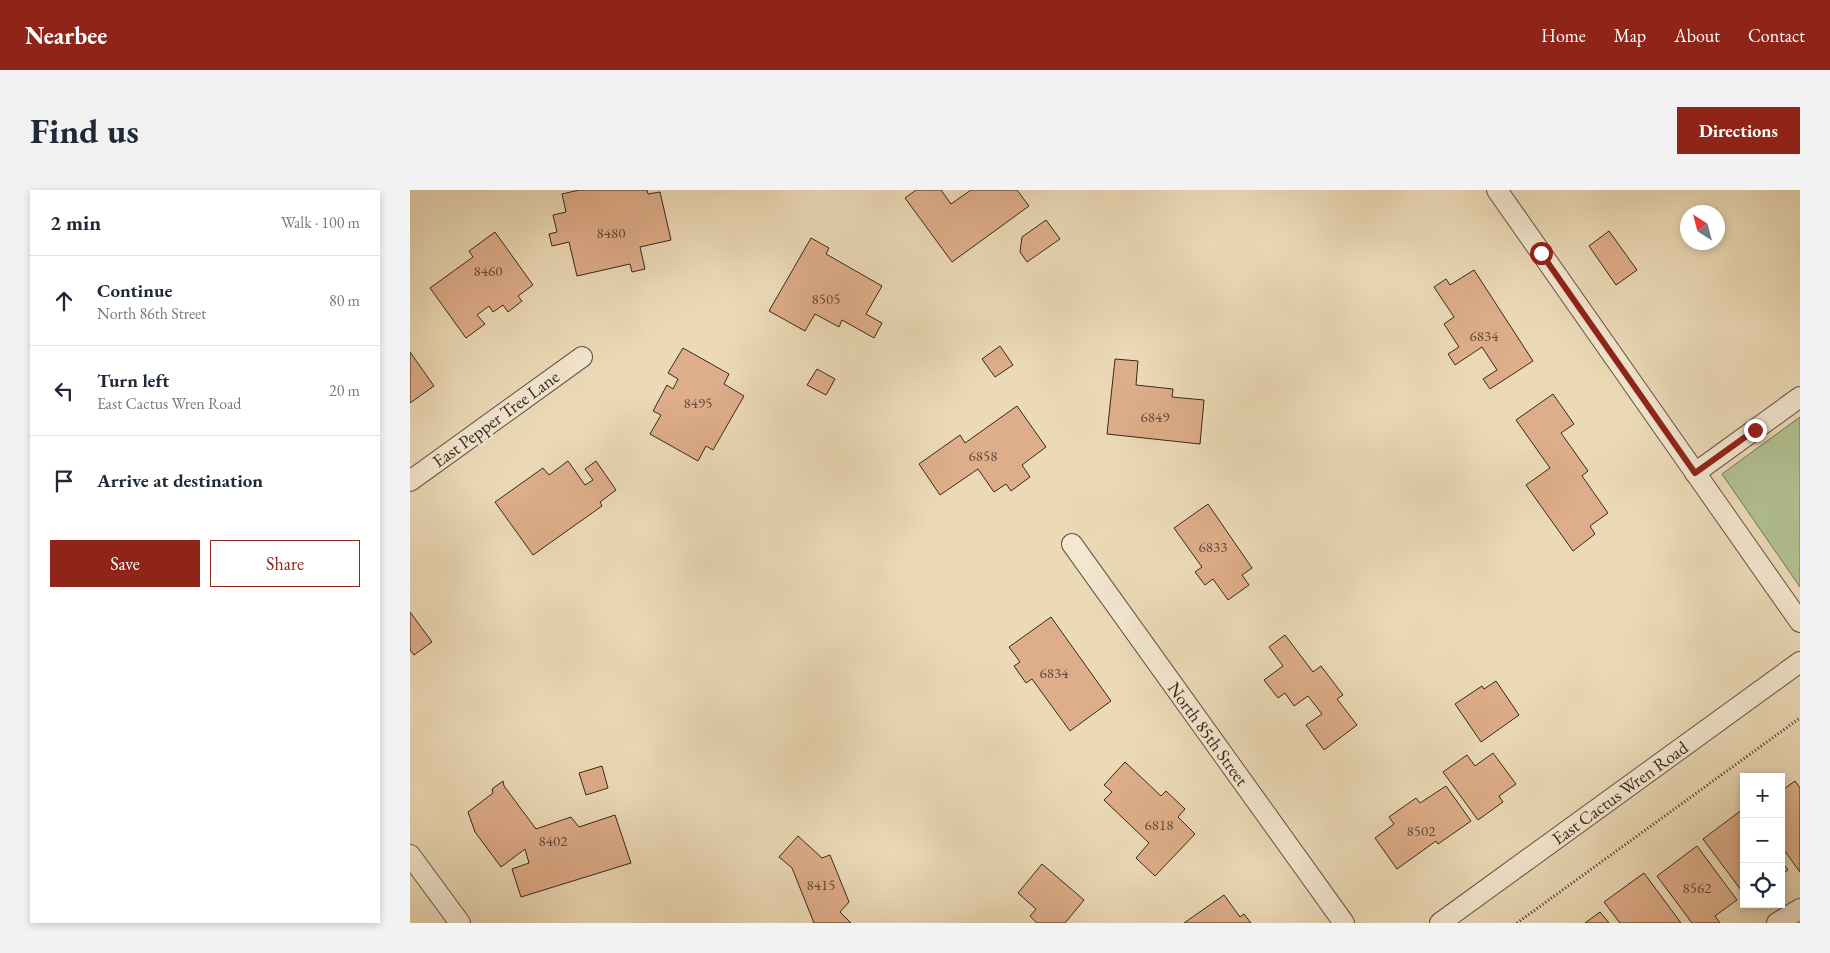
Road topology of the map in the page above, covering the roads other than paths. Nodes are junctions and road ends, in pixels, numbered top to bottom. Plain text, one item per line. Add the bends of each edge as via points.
1 (1497, 190) edge
2 (582, 357) dead end
3 (1800, 397) edge
4 (1695, 473) junction
5 (410, 481) edge
6 (1072, 544) dead end
7 (1800, 622) edge
8 (1800, 662) edge
9 (410, 854) edge
10 (1800, 909) edge
11 (460, 923) edge
12 (1344, 923) edge
13 (1440, 923) edge
14 (1777, 923) edge

1 - 4 street
2 - 5 street, East Pepper Tree Lane
3 - 4 street
4 - 7 street
6 - 12 street, North 85th Street
8 - 13 street, East Cactus Wren Road
9 - 11 street
10 - 14 street

